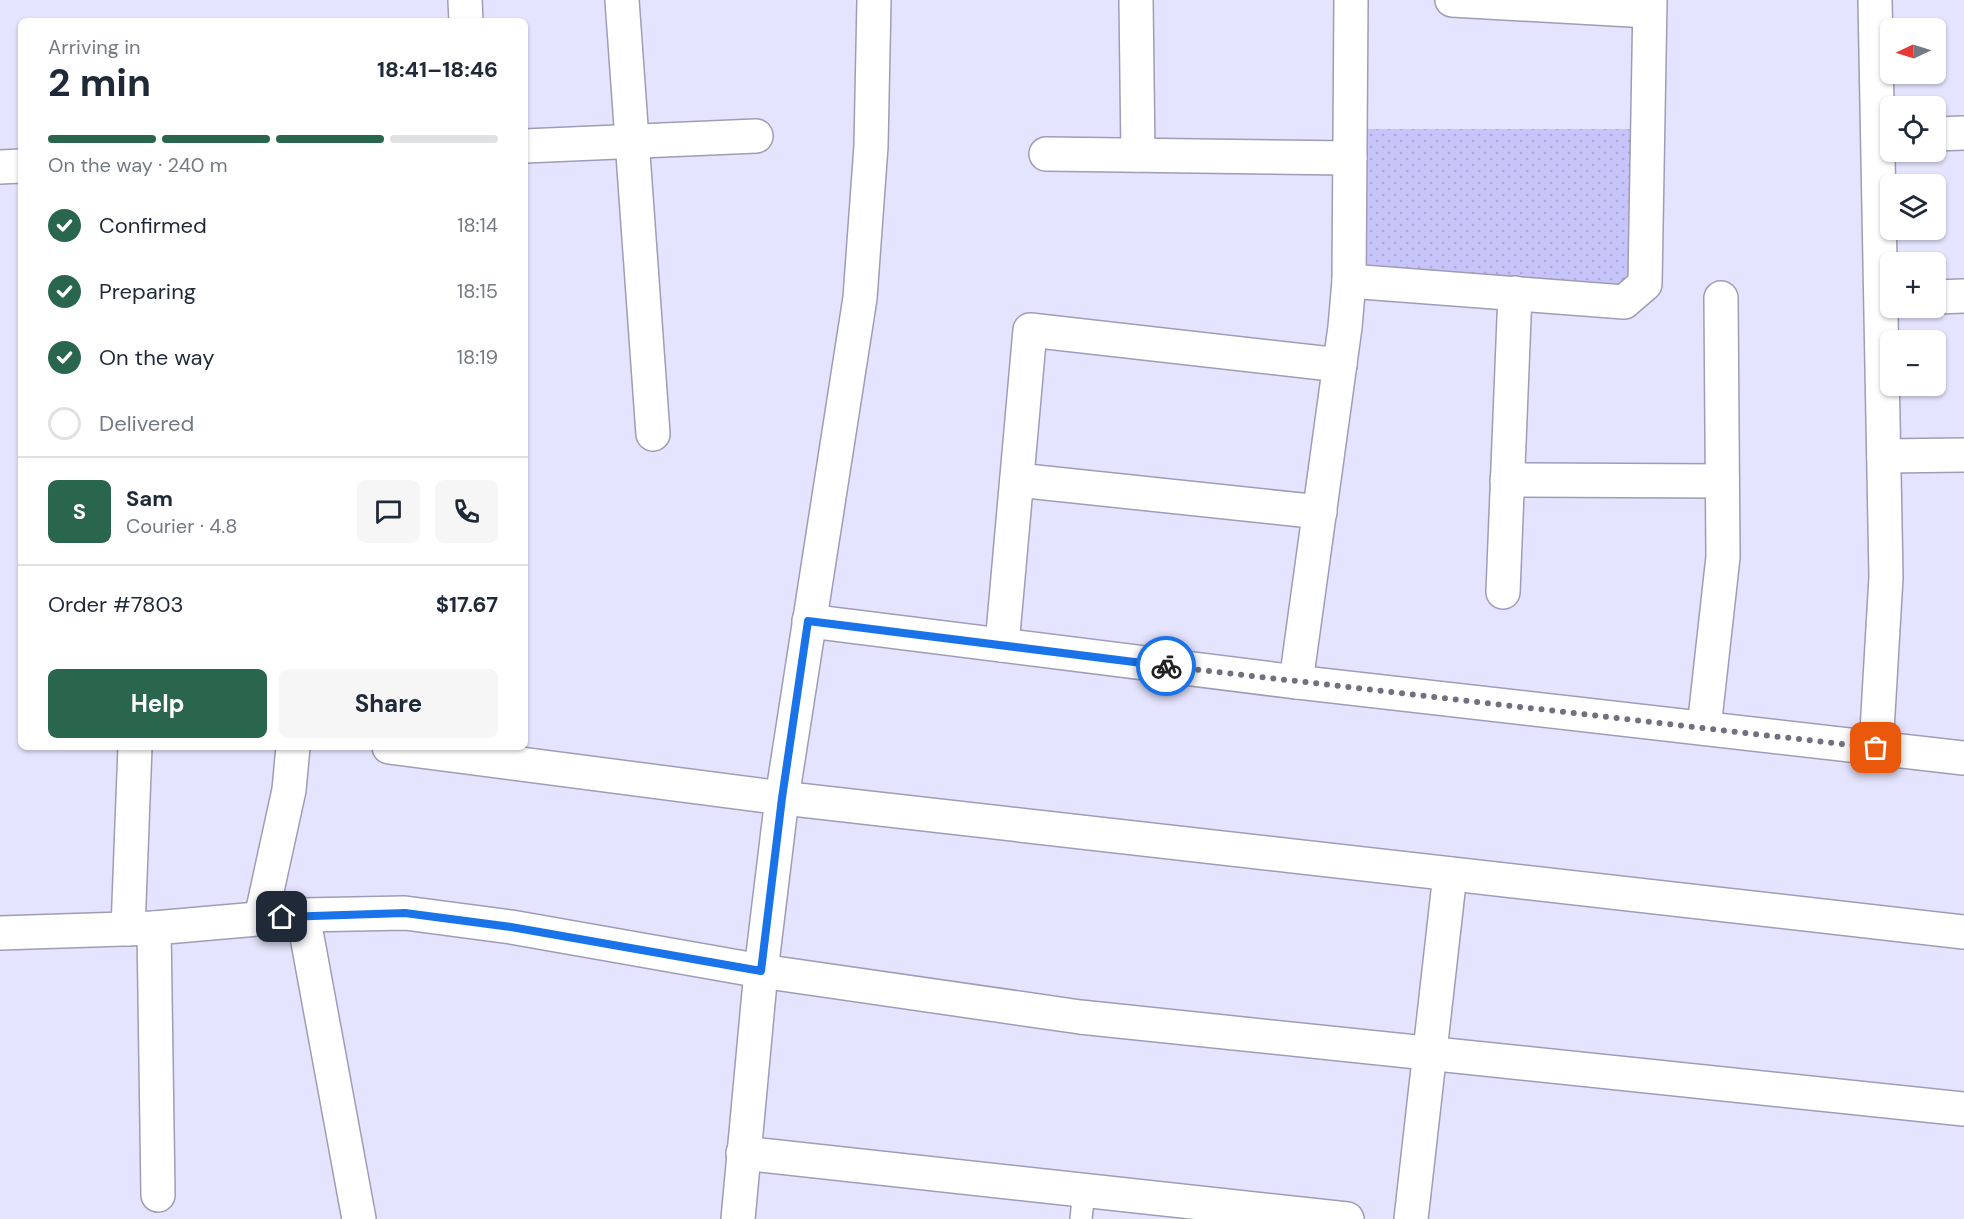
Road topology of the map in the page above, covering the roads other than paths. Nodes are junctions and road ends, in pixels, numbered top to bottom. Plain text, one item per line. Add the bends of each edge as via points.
1 (465, 0) edge
2 (622, 0) edge
3 (874, 0) edge
4 (1136, 0) edge
5 (1351, 0) edge
6 (1452, 0) edge
7 (1875, 0) edge
8 (1649, 5) edge
9 (466, 18) edge
10 (1881, 96) edge
11 (1964, 133) edge
12 (1946, 134) edge
13 (756, 136) dead end
14 (632, 141) junction
15 (528, 146) edge
16 (1046, 154) dead end
17 (1138, 155) junction
18 (1350, 158) junction
19 (1884, 162) edge
20 (18, 166) edge
21 (0, 167) edge
22 (1885, 252) edge
23 (1349, 281) junction
24 (1515, 293) junction
25 (1964, 296) edge
26 (1946, 297) edge
27 (1721, 298) dead end
28 (1885, 318) edge
29 (1340, 365) junction
30 (654, 434) dead end
31 (1964, 455) edge
32 (1884, 456) junction
33 (1017, 480) junction
34 (1507, 480) junction
35 (1722, 481) junction
36 (1320, 512) junction
37 (1503, 592) dead end
38 (808, 621) junction
39 (1002, 645) junction
40 (1296, 682) junction
41 (1704, 729) junction
42 (1876, 748) junction
43 (135, 750) edge
44 (293, 750) edge
45 (412, 750) edge
46 (1964, 758) edge
47 (782, 798) junction
48 (1450, 874) junction
49 (303, 915) junction
50 (261, 918) junction
51 (141, 928) junction
52 (1964, 932) edge
53 (0, 933) edge
54 (761, 971) junction
55 (1430, 1055) junction
56 (1964, 1109) edge
57 (743, 1153) junction
58 (158, 1196) dead end
59 (1083, 1205) edge
60 (359, 1219) edge
61 (738, 1219) edge
62 (1347, 1219) edge
63 (1411, 1219) edge

1 - 9 street
2 - 14 street
3 - 38 street via 871,146 860,298
4 - 17 street
5 - 18 street
6 - 8 street
7 - 10 street
8 - 24 street via 1645,284 1624,302
11 - 12 street
13 - 14 street
14 - 15 street
14 - 30 street
16 - 17 street
17 - 18 street
18 - 23 street
19 - 22 street
20 - 21 street
23 - 24 street
23 - 29 street
24 - 34 street
25 - 26 street
27 - 35 street
28 - 32 street
29 - 33 street via 1030,330
29 - 36 street
31 - 32 street
32 - 42 street via 1886,577
33 - 36 street
33 - 39 street
34 - 35 street
34 - 37 street
35 - 41 street via 1723,557
36 - 40 street
38 - 39 street
38 - 47 street
39 - 40 street
40 - 41 street
41 - 42 street
42 - 46 street
43 - 51 street
44 - 50 street via 289,790
45 - 47 street
47 - 48 street
47 - 54 street
48 - 52 street
48 - 55 street
49 - 50 street
49 - 54 street via 405,913 511,927
49 - 60 street
50 - 51 street
51 - 53 street
51 - 58 street
54 - 55 street via 1080,1017
54 - 57 street
55 - 56 street
55 - 63 street
57 - 59 street
57 - 61 street
59 - 62 street

